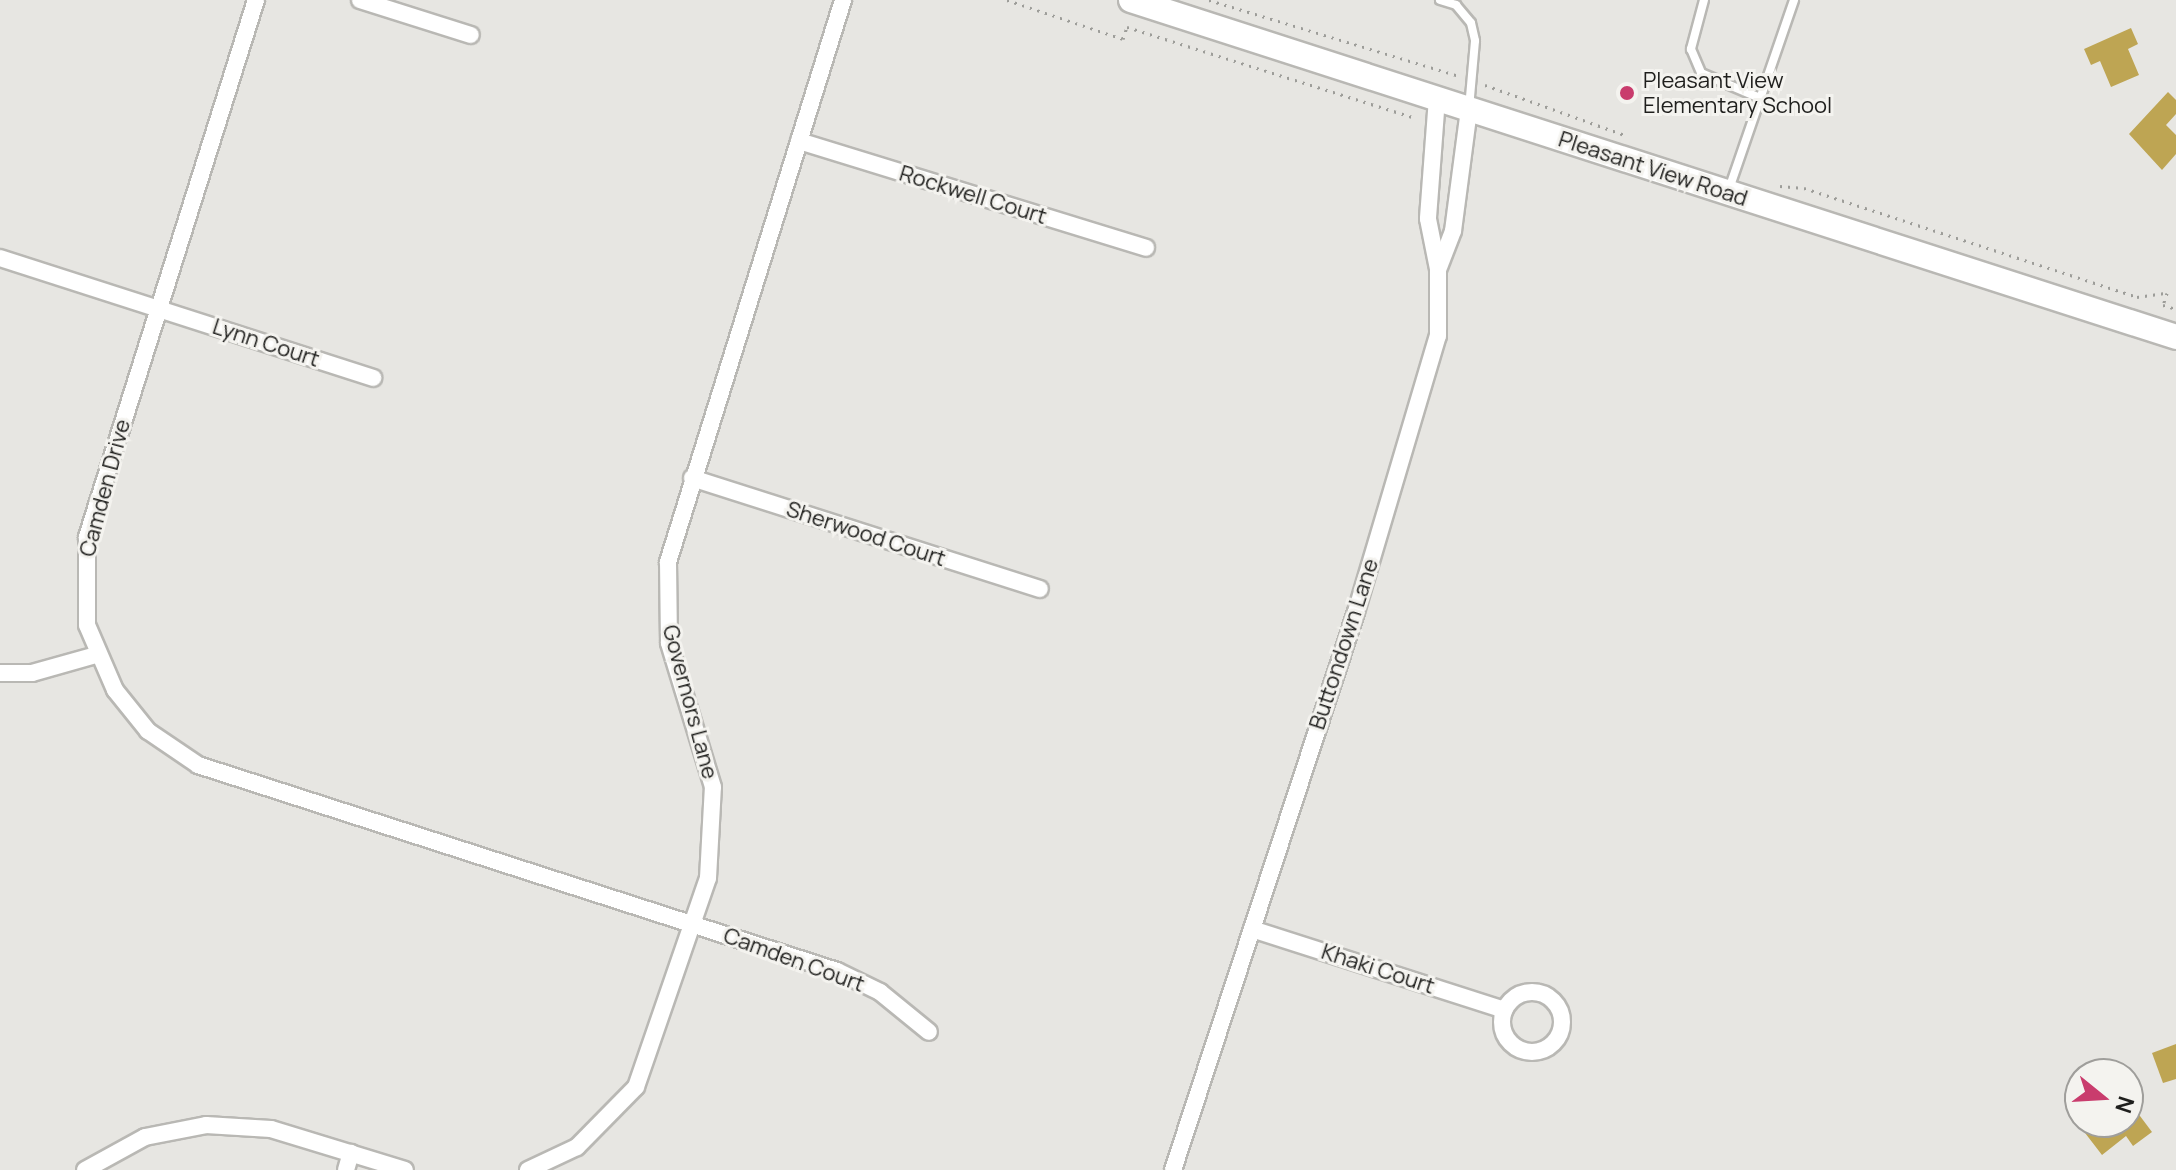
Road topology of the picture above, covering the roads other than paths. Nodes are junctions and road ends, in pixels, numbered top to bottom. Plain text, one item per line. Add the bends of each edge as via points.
1 (256, 0) edge
2 (360, 0) edge
3 (843, 0) edge
4 (1131, 0) edge
5 (1440, 0) edge
6 (1704, 0) edge
7 (1794, 0) edge
8 (471, 35) dead end
9 (1437, 98) junction
10 (1760, 98) junction
11 (1469, 109) junction
12 (799, 141) junction
13 (1727, 194) junction
14 (1146, 248) dead end
15 (0, 258) edge
16 (1438, 270) junction
17 (159, 308) junction
18 (2174, 330) edge
19 (373, 378) dead end
20 (692, 478) junction
21 (1040, 589) dead end
22 (96, 655) junction
23 (0, 673) edge
24 (694, 925) junction
25 (1252, 929) junction
26 (1504, 1010) dead end
27 (929, 1032) dead end
28 (348, 1162) edge
29 (551, 1166) edge
30 (85, 1170) edge
31 (405, 1170) edge
32 (528, 1170) edge
33 (1173, 1170) edge

1 - 17 street, Camden Drive
2 - 8 street
3 - 12 street, Governors Lane
4 - 9 main road, Pleasant View Road
5 - 11 lane via 1456,5 1471,23
6 - 10 lane via 1691,49 1701,73
7 - 10 lane
9 - 11 main road, Pleasant View Road
9 - 16 street via 1428,219
10 - 13 lane
11 - 13 main road, Pleasant View Road
11 - 16 street, Buttondown Lane via 1453,231
12 - 14 street, Rockwell Court
12 - 20 street, Governors Lane
13 - 18 main road, Pleasant View Road
15 - 17 street, Lynn Court
16 - 25 street, Buttondown Lane via 1438,336 1356,612
17 - 19 street, Lynn Court
17 - 22 street, Camden Drive via 87,537 84,595
20 - 21 street, Sherwood Court
20 - 24 street, Governors Lane via 668,562 665,607 669,643 713,787 714,836
22 - 23 street via 32,673
22 - 24 street, Camden Drive via 134,716 172,751 198,765
24 - 27 street, Camden Court via 859,980
24 - 29 street, Governors Lane via 636,1087 599,1129
25 - 26 street, Khaki Court
25 - 33 street, Buttondown Lane
28 - 30 street via 271,1129 206,1125 145,1137
28 - 31 street
29 - 32 street, Governors Lane

